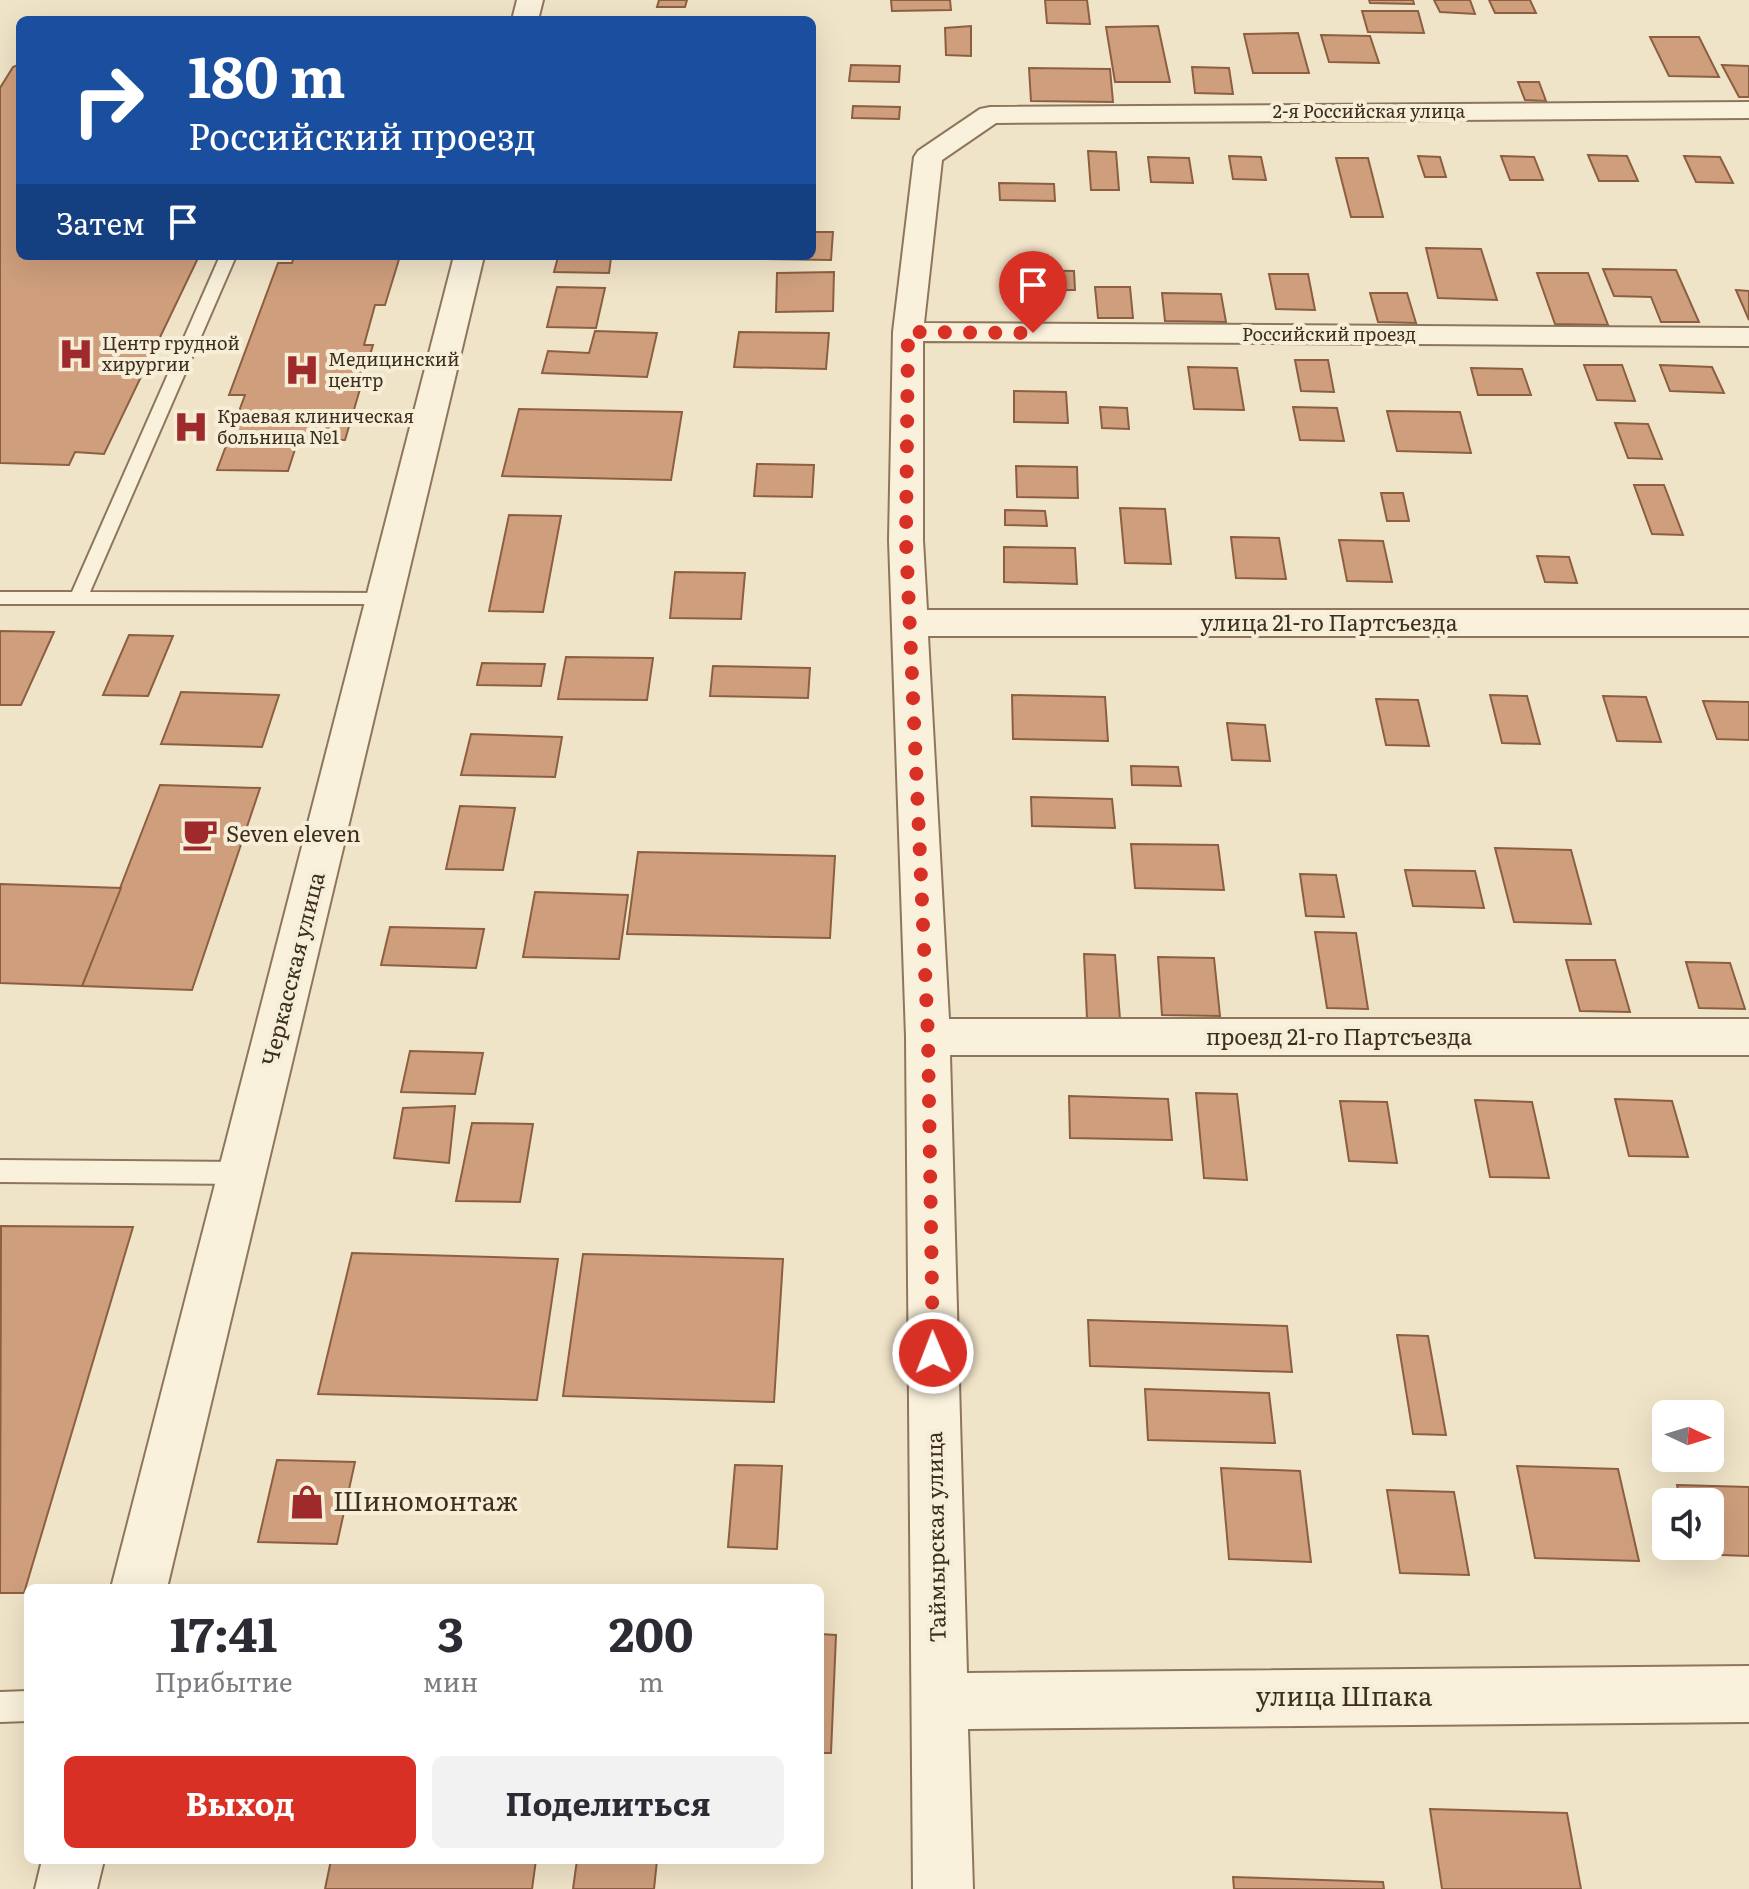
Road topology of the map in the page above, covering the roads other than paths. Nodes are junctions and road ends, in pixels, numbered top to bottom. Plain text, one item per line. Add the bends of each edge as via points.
1 (1749, 110) edge
2 (990, 115) joint
3 (226, 260) edge
4 (468, 260) edge
5 (908, 332) junction
6 (1749, 337) edge
7 (0, 598) edge
8 (78, 599) junction
9 (383, 599) junction
10 (909, 623) junction
11 (1749, 623) edge
12 (928, 1037) junction
13 (1749, 1037) edge
14 (0, 1171) edge
15 (243, 1173) junction
16 (140, 1584) edge
17 (1749, 1694) edge
18 (938, 1701) junction
19 (24, 1706) edge
20 (0, 1707) edge
21 (72, 1864) edge
22 (66, 1889) edge
23 (943, 1889) edge

1 - 2 street, 2-я Российская улица
2 - 5 street, Таймырская улица via 928,157
3 - 8 lane
4 - 9 street, Черкасская улица
5 - 6 street, Российский проезд
5 - 10 street, Таймырская улица
7 - 8 lane
8 - 9 lane
9 - 15 street, Черкасская улица
10 - 11 street, улица 21-го Партсъезда
10 - 12 street, Таймырская улица
12 - 13 street, проезд 21-го Партсъезда
12 - 18 street, Таймырская улица
14 - 15 lane
15 - 16 street, Черкасская улица
17 - 18 street, улица Шпака
18 - 23 street, Таймырская улица
19 - 20 lane
21 - 22 street

